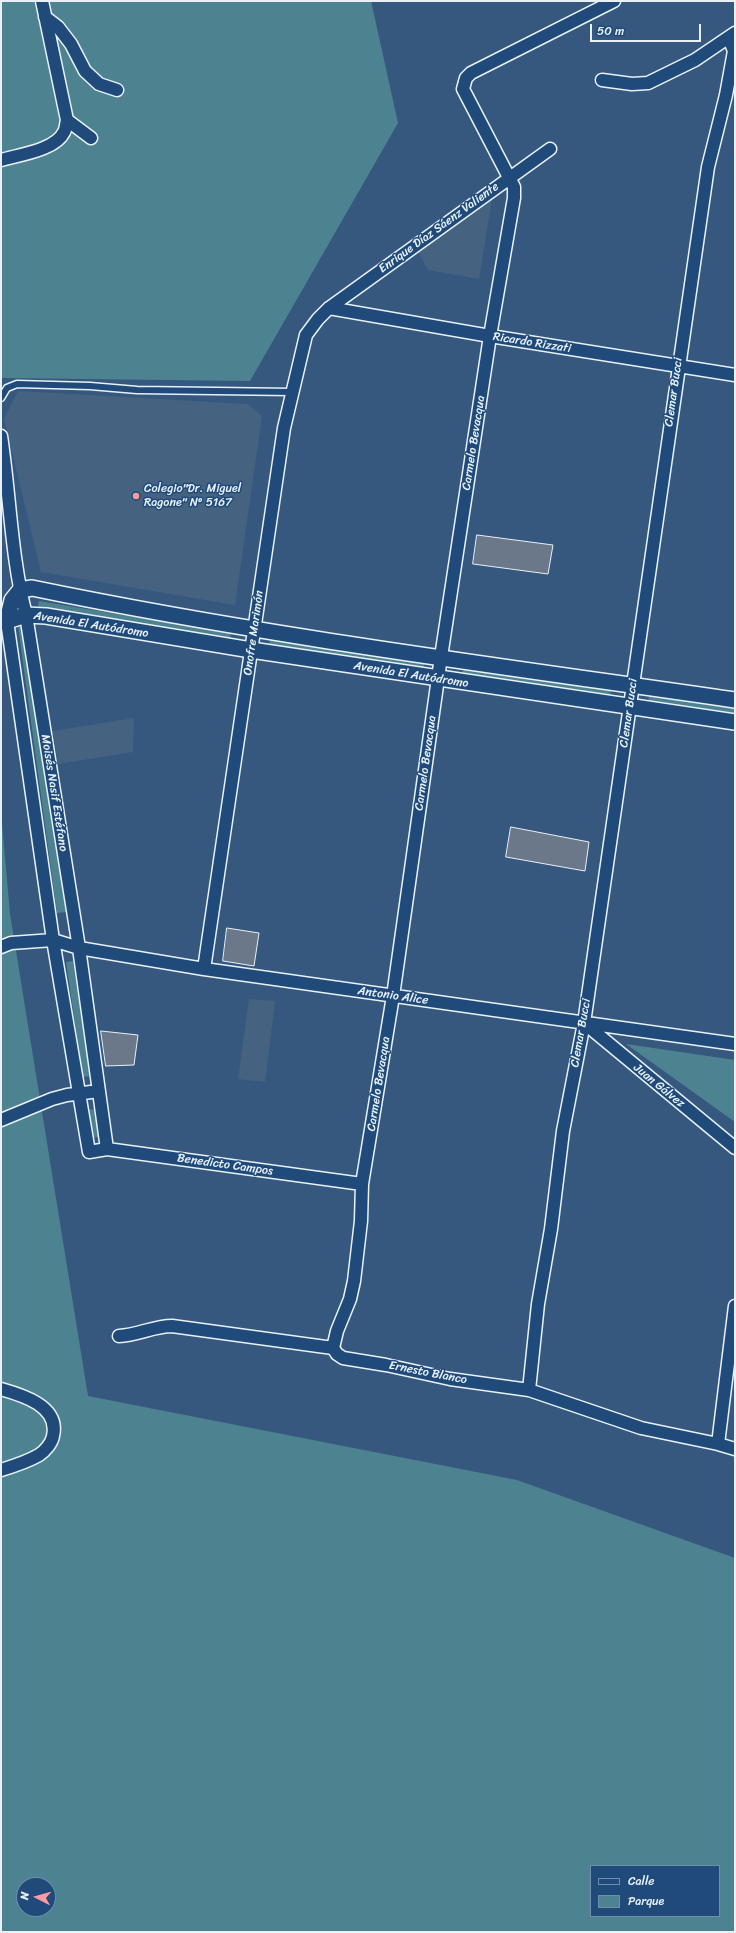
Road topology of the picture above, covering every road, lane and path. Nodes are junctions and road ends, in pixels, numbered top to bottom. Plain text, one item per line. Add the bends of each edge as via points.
1 (42, 1) edge
2 (614, 1) edge
3 (45, 17) junction
4 (732, 36) edge
5 (735, 51) edge
6 (602, 80) dead end
7 (117, 90) dead end
8 (67, 120) junction
9 (91, 138) dead end
10 (550, 149) dead end
11 (1, 160) edge
12 (509, 178) junction
13 (329, 308) junction
14 (490, 336) junction
15 (678, 366) junction
16 (735, 375) edge
17 (293, 392) junction
18 (1, 398) edge
19 (1, 436) edge
20 (20, 590) junction
21 (26, 615) junction
22 (8, 621) junction
23 (254, 629) junction
24 (251, 650) junction
25 (441, 658) junction
26 (438, 679) junction
27 (633, 685) junction
28 (735, 700) edge
29 (630, 706) junction
30 (735, 722) edge
31 (53, 940) junction
32 (1, 947) edge
33 (79, 948) junction
34 (204, 969) junction
35 (393, 996) junction
36 (584, 1023) junction
37 (735, 1044) edge
38 (99, 1091) junction
39 (80, 1094) junction
40 (1, 1120) edge
41 (735, 1148) edge
42 (107, 1149) junction
43 (88, 1152) joint
44 (362, 1184) junction
45 (735, 1306) edge
46 (119, 1336) dead end
47 (333, 1348) junction
48 (1, 1389) edge
49 (529, 1390) junction
50 (718, 1444) junction
51 (735, 1450) edge
52 (1, 1470) edge

1 - 3 street
2 - 12 street, Carmelo Bevacqua via 466,78 463,89 466,96
3 - 7 street via 58,27 71,44 85,71 99,84
3 - 8 street
4 - 5 street, Clemar Bucci
4 - 6 street via 695,60 648,83 632,84
5 - 15 street, Clemar Bucci via 708,167
8 - 9 street
8 - 11 street via 64,132 57,142
10 - 12 street, Enrique Díaz Sáenz Valiente
12 - 13 street, Enrique Díaz Sáenz Valiente
12 - 14 street, Carmelo Bevacqua via 514,187 514,198
13 - 14 street, Ricardo Rizzati
13 - 17 street, Onofre Marimón via 306,335
14 - 15 street, Ricardo Rizzati
14 - 25 street, Carmelo Bevacqua
15 - 16 street, Ricardo Rizzati
15 - 27 street, Clemar Bucci
17 - 18 lane via 137,390 17,384 7,388
17 - 23 street, Onofre Marimón via 284,428
19 - 20 street, Moisés Nasif Estéfano via 6,460
20 - 21 street, Moisés Nasif Estéfano
20 - 22 street via 12,600
20 - 23 street, Avenida El Autódromo via 32,588 139,610
21 - 22 street, Avenida El Autódromo
21 - 24 street, Avenida El Autódromo via 46,616
21 - 33 street, Moisés Nasif Estéfano
22 - 31 street, Moisés Nasif Estéfano
23 - 24 street, Onofre Marimón
23 - 25 street, Avenida El Autódromo
24 - 26 street, Avenida El Autódromo
24 - 34 street, Onofre Marimón
25 - 26 street, Carmelo Bevacqua
25 - 27 street, Avenida El Autódromo
26 - 29 street, Avenida El Autódromo
26 - 35 street, Carmelo Bevacqua
27 - 28 street, Avenida El Autódromo
27 - 29 street, Clemar Bucci
29 - 30 street, Avenida El Autódromo
29 - 36 street, Clemar Bucci
31 - 32 street via 11,943
31 - 33 street, Antonio Alice
31 - 39 street, Moisés Nasif Estéfano
33 - 34 street, Antonio Alice
33 - 38 street, Moisés Nasif Estéfano
34 - 35 street, Antonio Alice
35 - 36 street, Antonio Alice
35 - 44 street, Carmelo Bevacqua
36 - 37 street, Antonio Alice
36 - 41 street, Juan Gálvez
36 - 49 street, Clemar Bucci via 562,1138 551,1229 538,1304
38 - 39 street
38 - 42 street, Moisés Nasif Estéfano
39 - 40 street via 52,1099
39 - 43 street, Moisés Nasif Estéfano
42 - 43 street, Benedicto Campos
42 - 44 street, Benedicto Campos
44 - 47 street, Carmelo Bevacqua via 361,1221 354,1281
45 - 50 street
46 - 47 street, Ernesto Blanco via 172,1326
47 - 49 street, Ernesto Blanco via 343,1358 450,1379
48 - 52 street via 37,1403 47,1411 53,1421 54,1432 52,1440 40,1455
49 - 50 street, Ernesto Blanco via 642,1428
50 - 51 street, Ernesto Blanco

